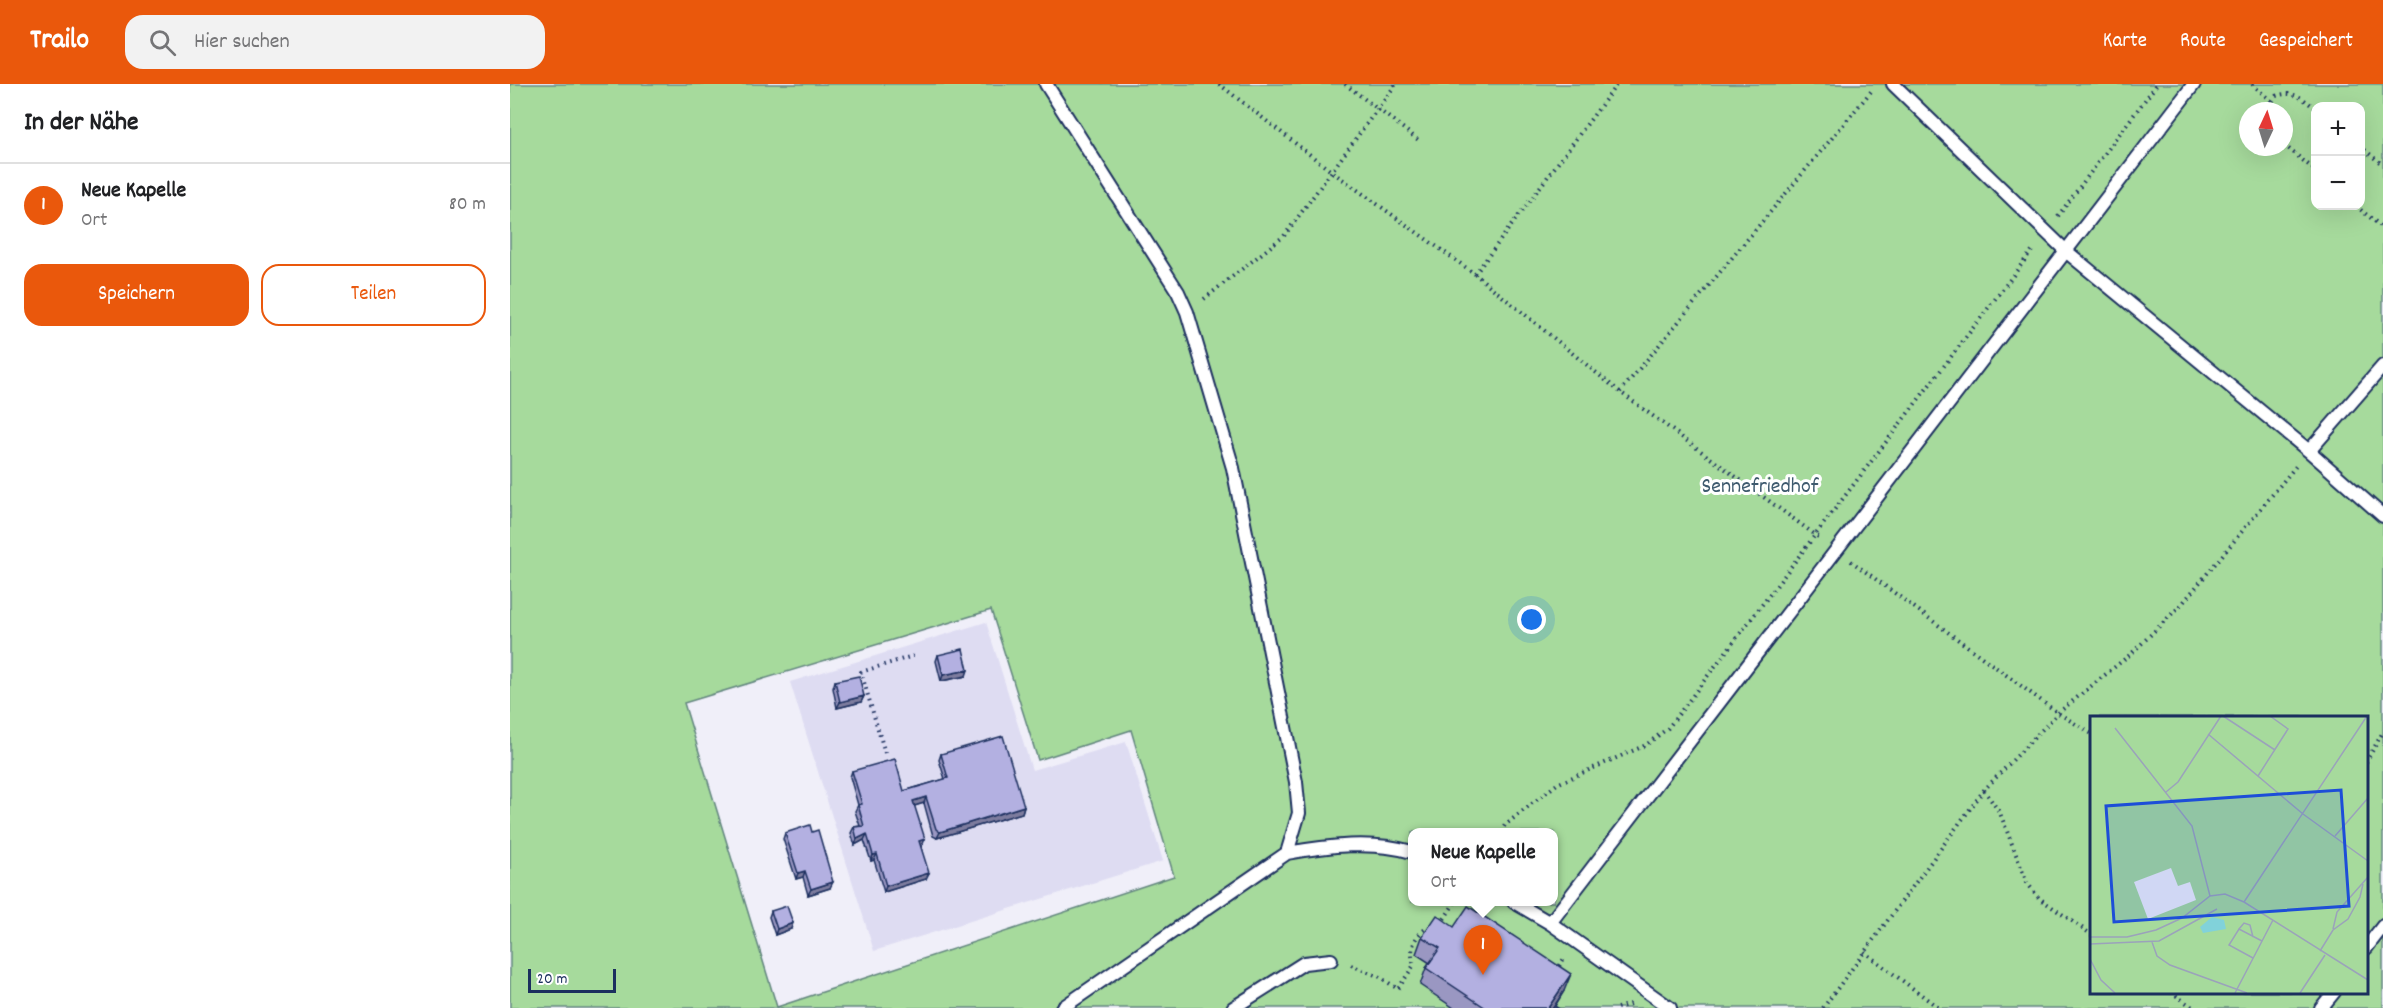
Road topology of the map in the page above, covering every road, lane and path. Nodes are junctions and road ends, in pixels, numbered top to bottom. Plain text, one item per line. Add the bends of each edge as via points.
1 (1046, 84) edge
2 (1219, 84) edge
3 (1345, 84) edge
4 (1396, 84) edge
5 (1617, 84) edge
6 (1877, 84) edge
7 (1893, 84) edge
8 (2157, 84) edge
9 (2194, 84) edge
10 (2252, 84) edge
11 (2271, 101) joint
12 (2311, 104) edge
13 (1377, 108) junction
14 (1422, 142) dead end
15 (2365, 149) edge
16 (2293, 152) edge
17 (2383, 165) edge
18 (2311, 167) edge
19 (1331, 171) junction
20 (2361, 210) edge
21 (2383, 228) edge
22 (2046, 232) junction
23 (2067, 252) junction
24 (1475, 274) junction
25 (1187, 312) junction
26 (2383, 366) edge
27 (1620, 392) junction
28 (2309, 451) junction
29 (2383, 516) edge
30 (1816, 535) junction
31 (1837, 550) junction
32 (915, 655) dead end
33 (2058, 713) junction
34 (2383, 732) edge
35 (2090, 733) edge
36 (885, 753) dead end
37 (2368, 760) edge
38 (1984, 790) junction
39 (1503, 828) edge
40 (1408, 851) edge
41 (1287, 853) junction
42 (1452, 906) edge
43 (1521, 906) edge
44 (1550, 923) junction
45 (2383, 926) edge
46 (2090, 934) edge
47 (2368, 947) edge
48 (1864, 952) junction
49 (1331, 960) joint
50 (2172, 993) edge
51 (2333, 993) edge
52 (1062, 1008) edge
53 (1233, 1008) edge
54 (1670, 1008) edge
55 (1823, 1008) edge
56 (1939, 1008) edge
57 (2194, 1008) edge
58 (2321, 1008) edge

1 - 25 lane
2 - 19 path
3 - 13 path
4 - 13 path
5 - 24 path
6 - 27 path
7 - 22 lane
8 - 22 path
9 - 23 lane
10 - 11 path
11 - 12 path via 2290,93
13 - 14 path
13 - 19 path
15 - 17 path
16 - 18 path
19 - 24 path
19 - 25 path via 1284,236
20 - 21 path
22 - 23 lane
22 - 30 path
23 - 28 lane
23 - 31 lane
24 - 27 path
25 - 41 lane via 1233,468 1296,782 1299,813
26 - 28 lane
27 - 30 path
28 - 29 lane
28 - 33 path via 2182,604 2132,653
30 - 31 path
30 - 39 path via 1668,728 1646,745 1557,784
31 - 33 path
31 - 44 lane
32 - 36 path via 861,672
33 - 35 path
33 - 38 path
34 - 37 path
38 - 46 path via 2000,813 2027,883 2039,898
38 - 48 path
40 - 41 lane via 1360,846
41 - 52 lane
42 - 49 path via 1440,926 1423,930 1416,940 1412,950 1414,965 1398,989 1380,977
43 - 44 lane
44 - 54 lane
45 - 47 lane
48 - 55 path
48 - 56 path
49 - 53 lane via 1304,963
50 - 57 path
51 - 58 lane

